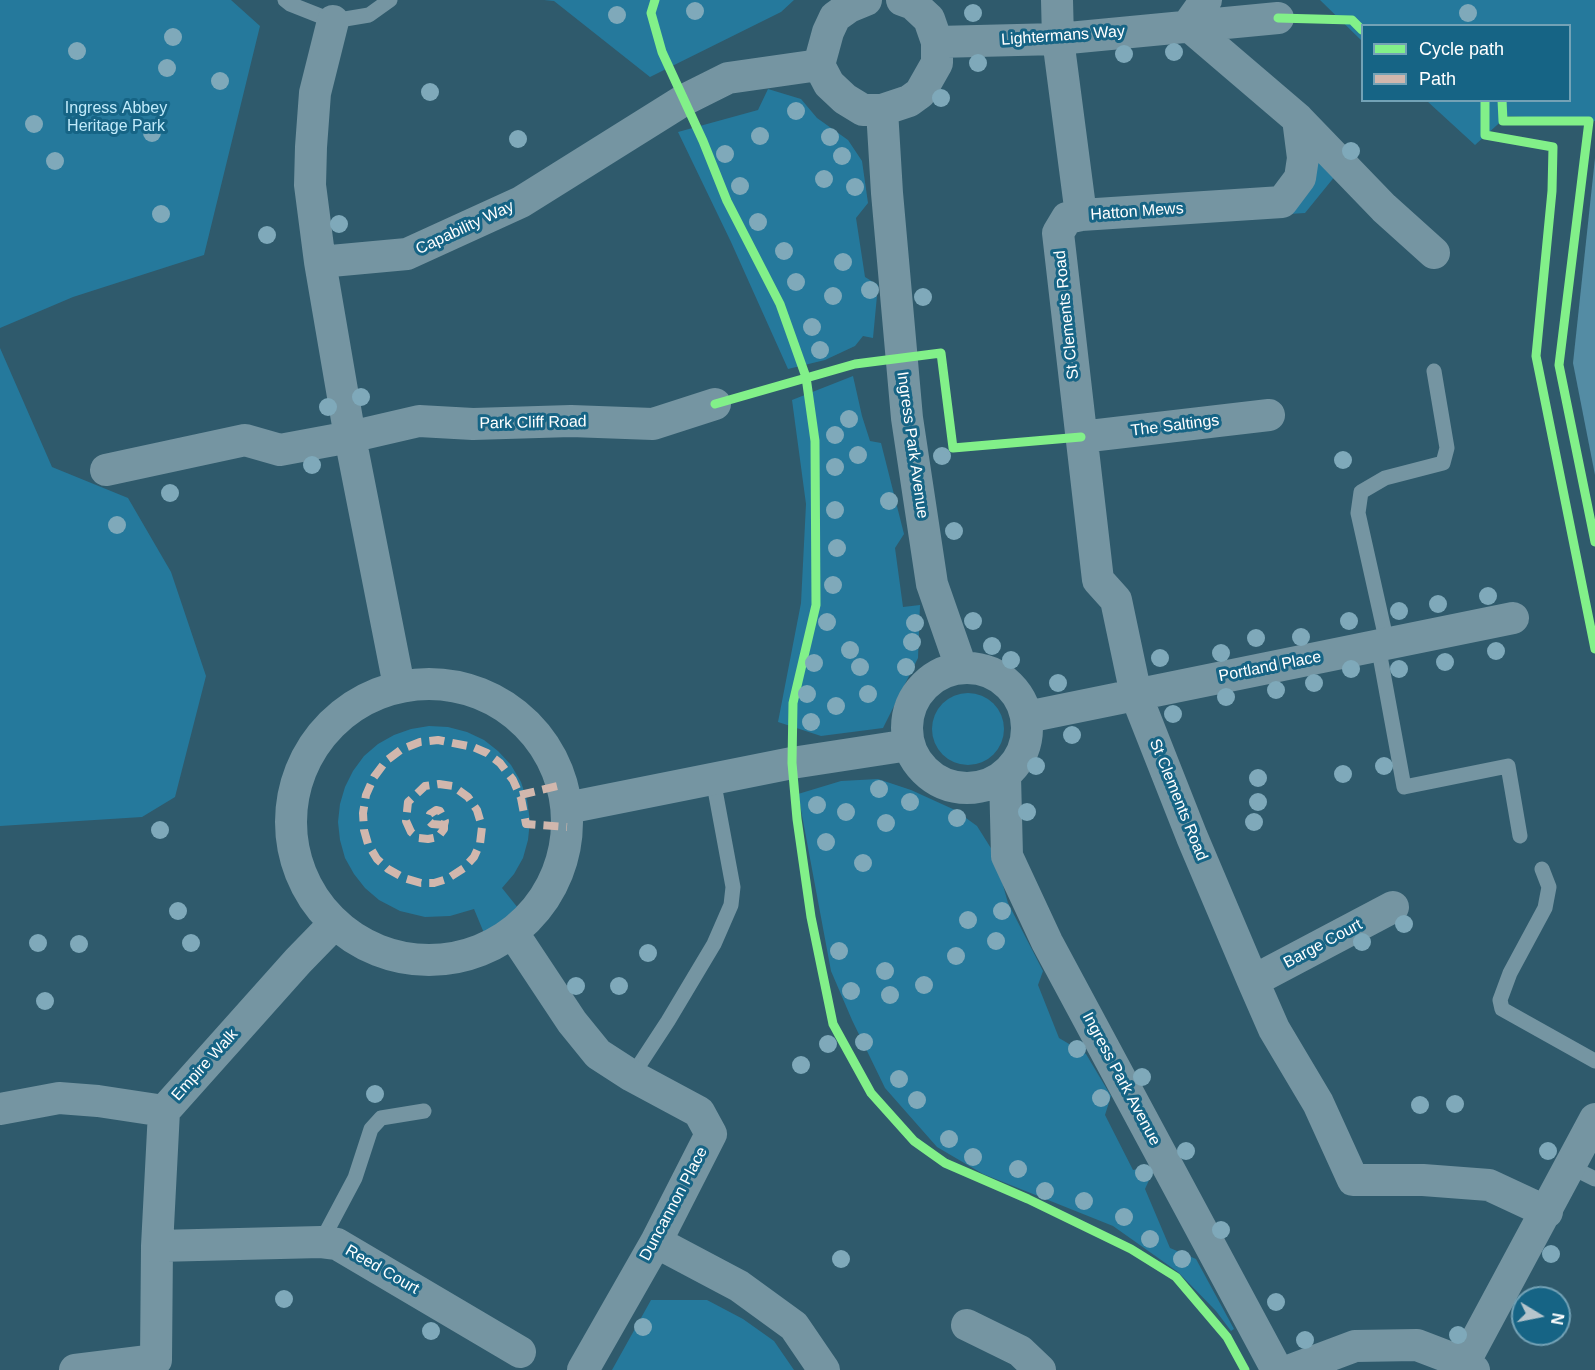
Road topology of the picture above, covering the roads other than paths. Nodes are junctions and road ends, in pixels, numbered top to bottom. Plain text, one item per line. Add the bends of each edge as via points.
1 (285, 0) edge
2 (390, 0) edge
3 (866, 0) edge
4 (902, 0) edge
5 (1057, 0) edge
6 (1206, 0) edge
7 (1278, 18) dead end
8 (333, 21) junction
9 (1188, 26) junction
10 (1058, 39) junction
11 (937, 42) junction
12 (819, 65) junction
13 (882, 110) junction
14 (1298, 119) junction
15 (1081, 215) junction
16 (1434, 253) dead end
17 (320, 262) junction
18 (1434, 371) dead end
19 (715, 404) dead end
20 (1269, 415) dead end
21 (1081, 436) junction
22 (350, 438) junction
23 (106, 470) dead end
24 (1513, 618) dead end
25 (1382, 644) junction
26 (961, 667) junction
27 (399, 686) junction
28 (1136, 694) junction
29 (1027, 717) junction
30 (909, 745) junction
31 (1005, 776) junction
32 (713, 779) junction
33 (567, 808) junction
34 (1520, 836) dead end
35 (1542, 868) dead end
36 (1394, 907) dead end
37 (334, 924) junction
38 (513, 933) junction
39 (1253, 981) junction
40 (1595, 1061) edge
41 (632, 1076) junction
42 (0, 1109) edge
43 (164, 1111) junction
44 (424, 1111) dead end
45 (1595, 1119) edge
46 (1583, 1173) edge
47 (1547, 1212) junction
48 (321, 1242) junction
49 (656, 1242) junction
50 (157, 1246) junction
51 (967, 1325) dead end
52 (520, 1352) dead end
53 (157, 1365) edge
54 (1469, 1366) edge
55 (75, 1370) edge
56 (583, 1370) edge
57 (825, 1370) edge
58 (1041, 1370) edge
59 (1277, 1370) edge
60 (1291, 1370) edge

1 - 8 lane
2 - 8 lane via 369,15
3 - 12 street via 835,17
4 - 11 street via 913,4 929,19
5 - 10 street, Hatton Mews
6 - 9 street
7 - 9 street, Lightermans Way
8 - 17 street via 315,93 310,147 310,184
9 - 10 street, Lightermans Way
9 - 14 street
10 - 11 street, Lightermans Way
10 - 15 street, Hatton Mews
11 - 13 street via 937,63 920,93
12 - 13 street via 845,99 863,110
12 - 17 street, Capability Way via 728,78 684,100 521,202 408,254
13 - 26 street, Ingress Park Avenue via 907,418 932,584
14 - 15 street, Hatton Mews via 1303,158 1300,178 1282,202
14 - 16 street via 1384,208
15 - 21 street, St Clements Road via 1067,218 1058,233
17 - 22 street
18 - 25 lane via 1447,448 1443,463 1385,478 1361,492 1358,513
19 - 22 street, Park Cliff Road via 653,424 419,421
20 - 21 street, The Saltings
21 - 28 street, St Clements Road via 1098,580 1116,600
22 - 23 street, Park Cliff Road via 280,450 245,440
22 - 27 street
24 - 25 street, Portland Place
25 - 28 street, Portland Place
25 - 34 lane via 1404,787 1508,766
26 - 29 street via 996,674 1011,685
26 - 30 street via 928,681 917,694 906,728
27 - 33 street via 441,684 482,694 518,715 545,747 562,785
27 - 37 street via 359,702 326,729 302,765 291,807 293,850 307,890
28 - 29 street, Portland Place
28 - 39 street, St Clements Road via 1191,837
29 - 31 street via 1024,750
30 - 31 street via 931,777 949,786 968,789
30 - 32 street
31 - 59 street, Ingress Park Avenue via 1007,856 1047,942
32 - 33 street
32 - 41 lane via 733,887 731,905 714,945
33 - 38 street via 563,858 551,888 533,915
35 - 40 lane via 1549,887 1545,908 1510,972 1500,1000 1502,1009
36 - 39 street, Barge Court
37 - 38 street via 373,950 419,962 467,957
37 - 43 street, Empire Walk
38 - 41 street, Duncannon Place via 588,1044
39 - 47 street, St Clements Road via 1274,1029 1318,1103 1353,1179 1489,1185
41 - 49 street, Duncannon Place via 699,1112 711,1134
42 - 43 street, Empire Walk via 59,1098
43 - 50 street
44 - 48 lane via 381,1118 371,1128 355,1178
45 - 46 street
46 - 47 street
47 - 54 street
48 - 50 street, Reed Court
48 - 52 street, Reed Court via 348,1250
49 - 56 street, Duncannon Place
49 - 57 street via 739,1286 794,1326
50 - 53 street
51 - 58 street via 1020,1352
53 - 55 street
54 - 60 street via 1417,1345 1354,1346

